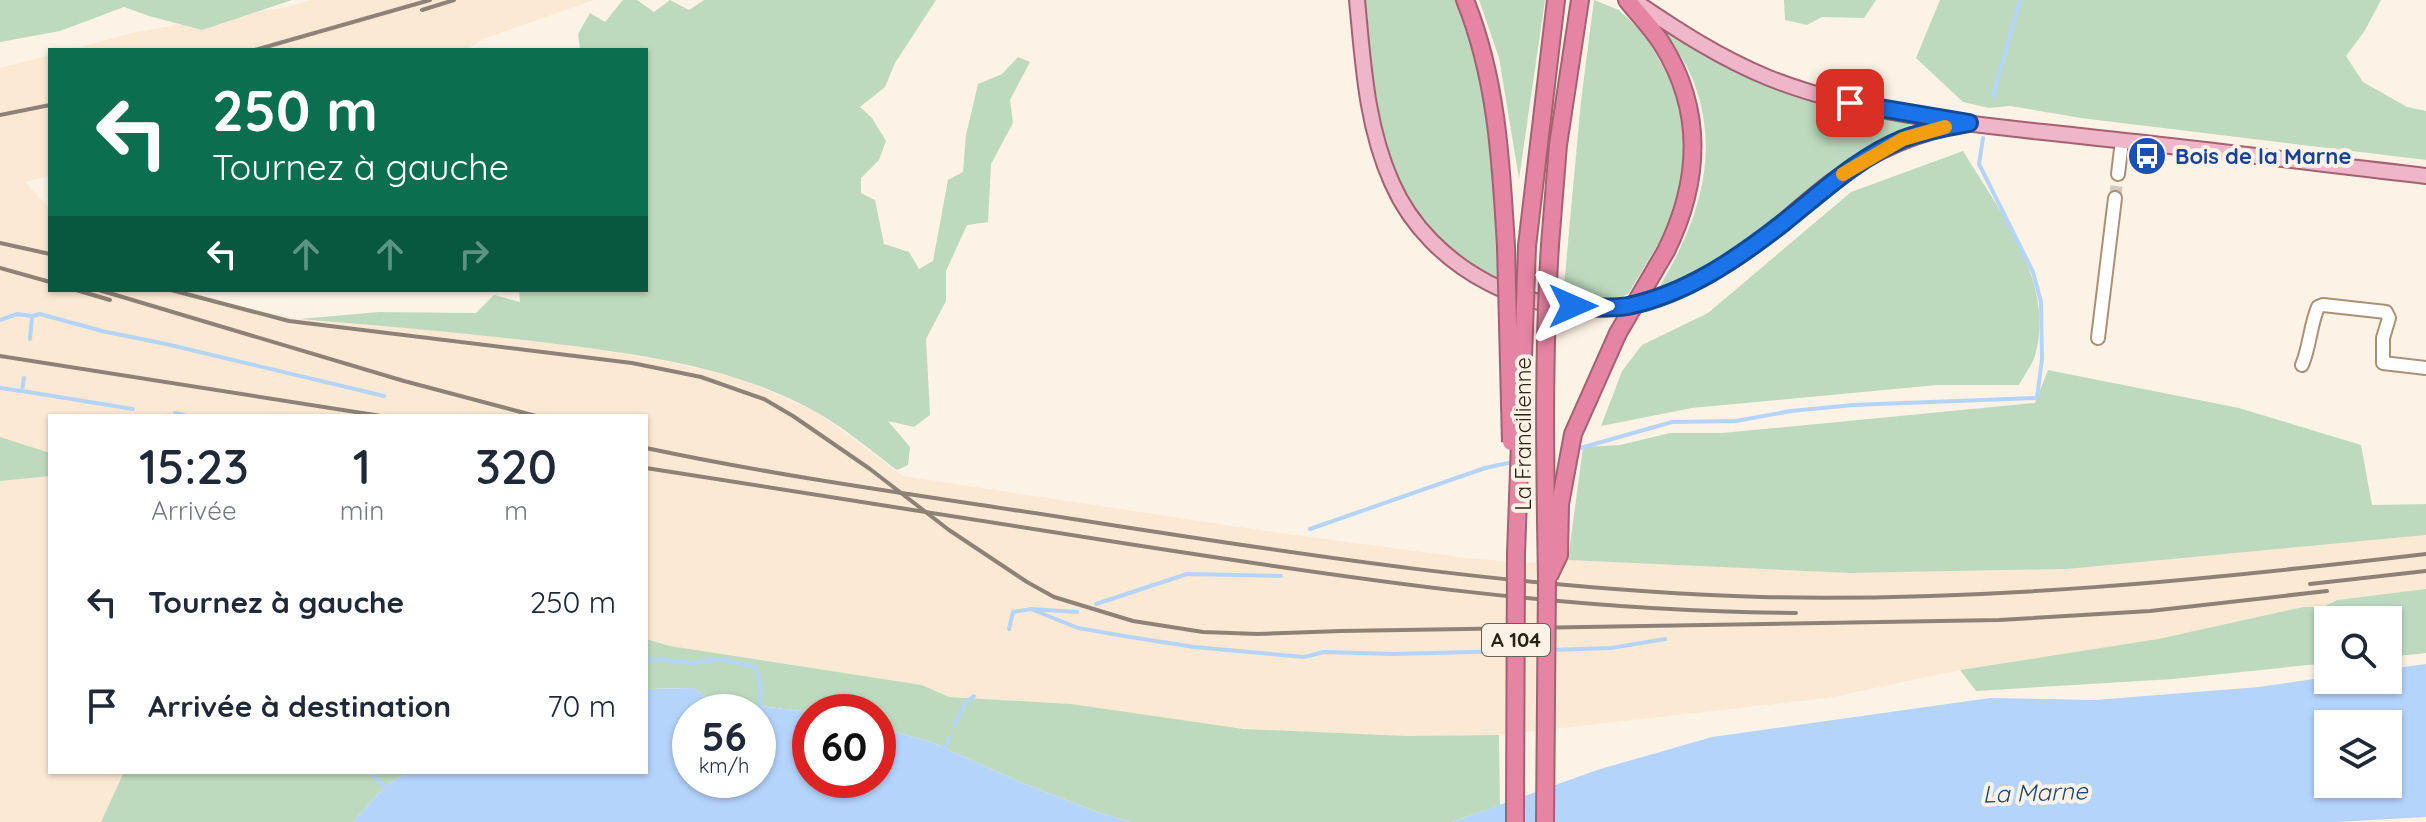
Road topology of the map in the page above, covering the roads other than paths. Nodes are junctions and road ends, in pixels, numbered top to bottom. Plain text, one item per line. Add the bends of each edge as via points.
1 (1357, 0) edge
2 (1465, 0) edge
3 (1556, 0) edge
4 (1580, 0) edge
5 (1630, 0) edge
6 (1969, 123) junction
7 (2122, 141) junction
8 (2118, 174) tunnel mouth
9 (2426, 176) edge
10 (2115, 198) tunnel mouth
11 (2098, 338) dead end
12 (2302, 365) dead end
13 (2426, 368) edge
14 (1519, 458) junction
15 (1547, 581) junction
16 (1515, 822) edge
17 (1545, 822) edge

1 - 6 main road via 1377,145 1412,221 1465,270 1535,301 1627,306 1678,290 1729,263 1867,158 1903,139
2 - 14 highway, bridge via 1488,70 1502,176 1509,439
3 - 14 highway, La Francilienne / A 104, bridge via 1527,246
4 - 15 highway, La Francilienne / A 104, bridge via 1558,145 1545,321
5 - 6 main road via 1705,47 1771,79 1856,104
5 - 15 highway, bridge via 1662,44 1688,103 1694,142 1688,198 1573,434 1560,504 1559,555
6 - 7 main road
7 - 8 street
7 - 9 main road
10 - 11 street
12 - 13 street via 2314,315 2323,305 2386,312 2383,363
14 - 16 highway, La Francilienne / A 104, bridge
15 - 17 highway, La Francilienne / A 104, bridge

